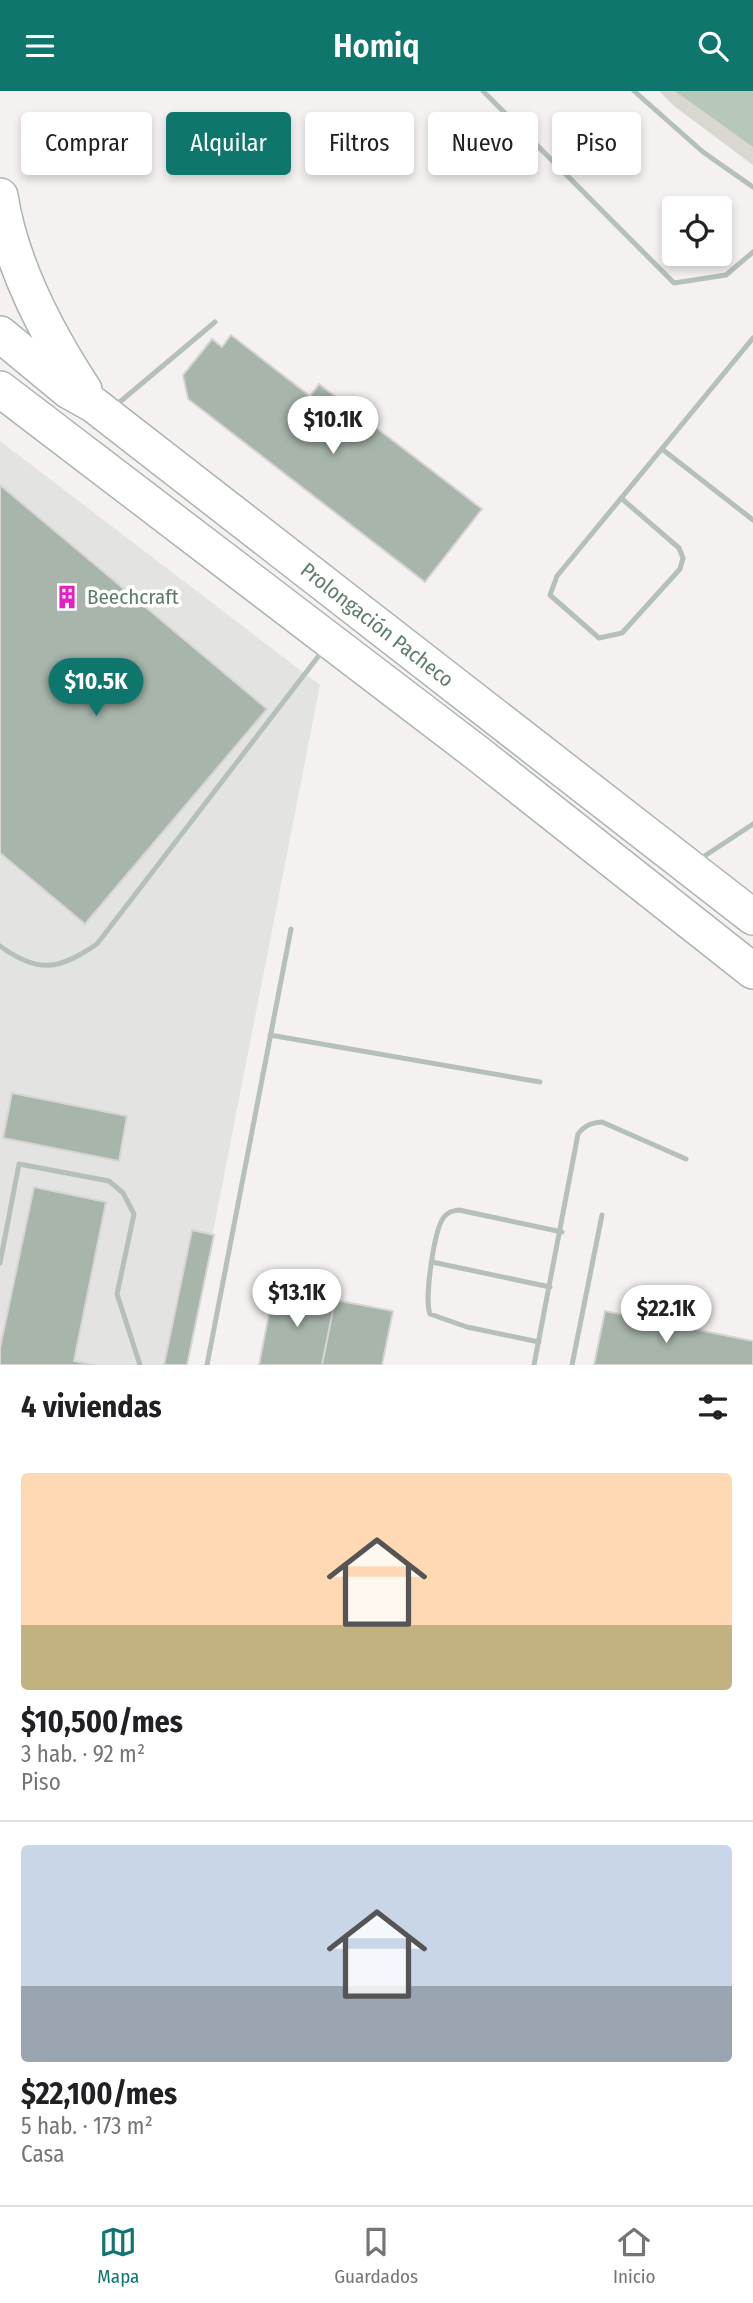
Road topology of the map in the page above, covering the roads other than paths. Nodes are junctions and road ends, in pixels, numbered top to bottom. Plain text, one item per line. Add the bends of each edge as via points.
1 (483, 91) edge
2 (634, 91) edge
3 (753, 187) edge
4 (0, 196) edge
5 (753, 252) edge
6 (215, 322) dead end
7 (0, 334) edge
8 (753, 338) edge
9 (0, 389) edge
10 (99, 410) junction
11 (662, 449) junction
12 (621, 498) junction
13 (753, 520) edge
14 (330, 642) junction
15 (753, 824) edge
16 (690, 865) junction
17 (735, 919) edge
18 (291, 929) dead end
19 (0, 946) edge
20 (753, 971) edge
21 (270, 1035) junction
22 (540, 1082) dead end
23 (686, 1159) dead end
24 (602, 1215) dead end
25 (562, 1232) junction
26 (432, 1262) junction
27 (0, 1263) edge
28 (550, 1287) junction
29 (539, 1342) junction
30 (140, 1365) edge
31 (207, 1365) edge
32 (534, 1365) edge
33 (572, 1365) edge

1 - 5 lane via 674,283 726,275
2 - 3 lane via 702,152
4 - 10 main road via 5,226 37,307 59,352
6 - 10 lane
7 - 10 main road, Prolongación Pacheco
8 - 11 lane
9 - 14 main road, Prolongación Pacheco
10 - 16 main road, Prolongación Pacheco
11 - 12 lane
11 - 13 lane
12 - 12 lane via 551,586 550,595 599,638 622,633 680,569 683,558 679,548
14 - 17 main road, Prolongación Pacheco via 477,753
14 - 19 lane via 97,944 75,959 51,966 22,962
15 - 16 lane
16 - 17 main road, Prolongación Pacheco
17 - 20 main road, Prolongación Pacheco
18 - 21 lane
21 - 22 lane
21 - 31 lane
23 - 25 lane via 602,1122 592,1123 578,1134
24 - 33 lane
25 - 26 lane via 451,1211 441,1220
25 - 28 lane
26 - 28 lane
26 - 29 lane via 425,1303 430,1314
27 - 30 lane via 19,1164 109,1181 123,1193 134,1214 117,1294
28 - 29 lane
29 - 32 lane

